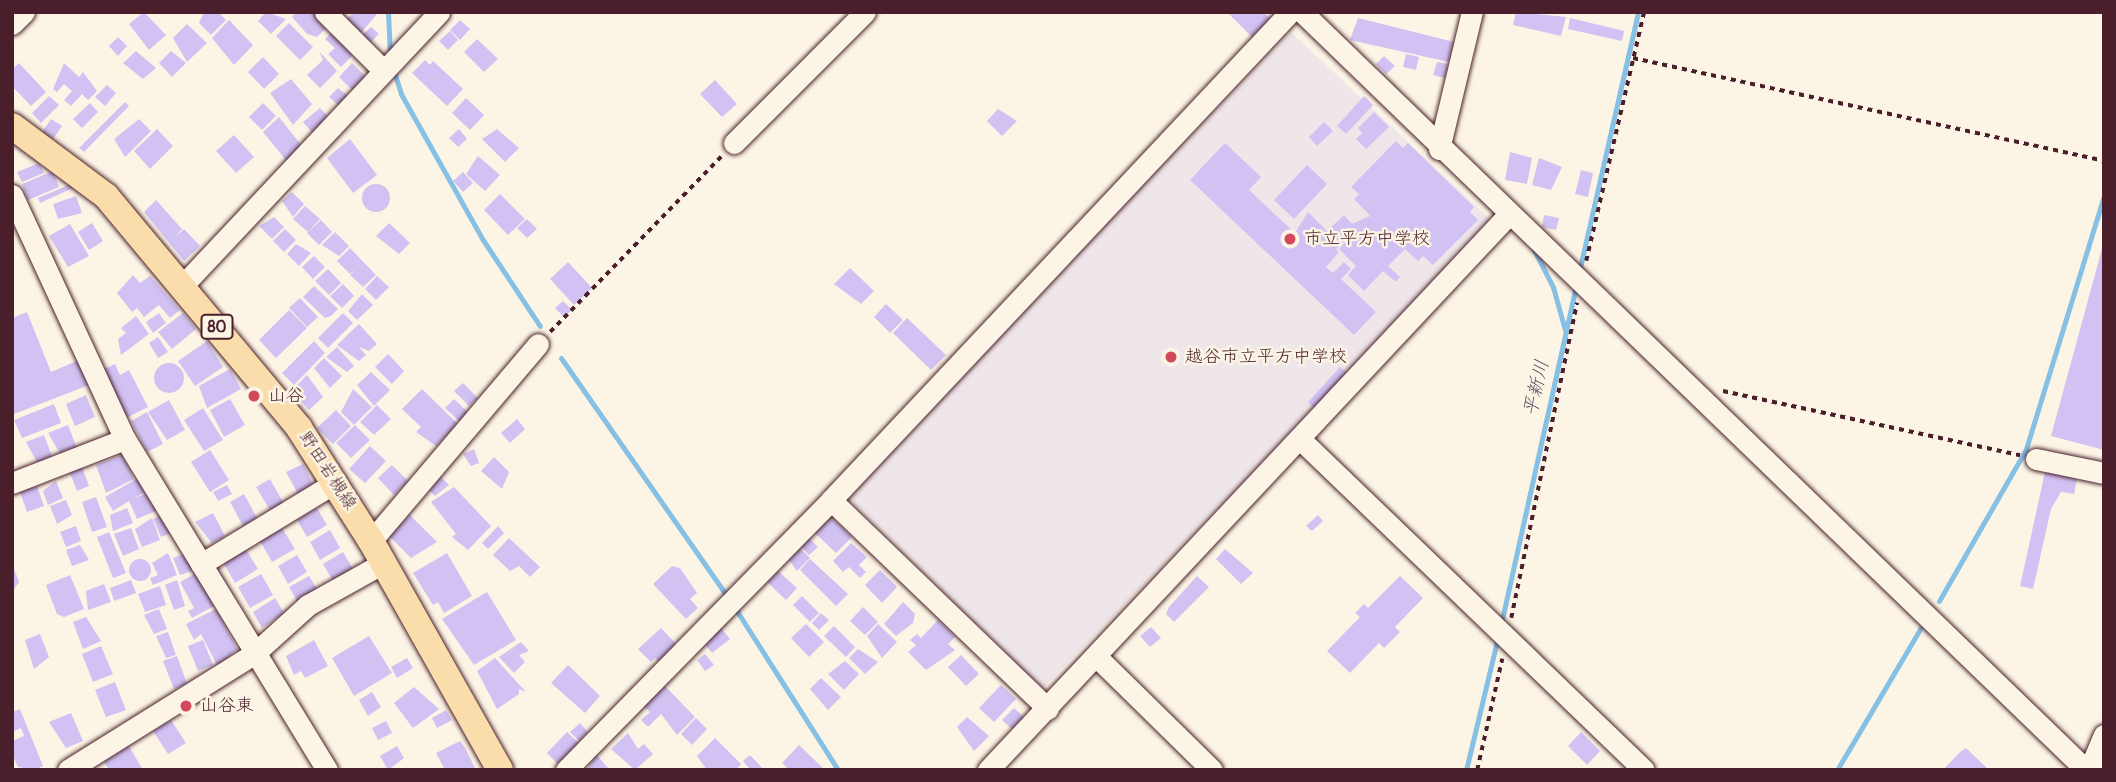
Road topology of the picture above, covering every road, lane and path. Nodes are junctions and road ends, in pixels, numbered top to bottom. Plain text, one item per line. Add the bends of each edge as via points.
1 (24, 12) edge
2 (325, 12) edge
3 (439, 12) edge
4 (865, 12) edge
5 (1290, 12) edge
6 (1302, 12) edge
7 (1472, 12) edge
8 (1644, 12) edge
9 (12, 24) edge
10 (1633, 58) junction
11 (384, 71) junction
12 (12, 126) edge
13 (734, 143) joint
14 (1439, 149) junction
15 (2104, 162) edge
16 (12, 195) edge
17 (1509, 214) junction
18 (19, 229) edge
19 (1578, 274) junction
20 (183, 285) junction
21 (538, 344) joint
22 (1690, 384) junction
23 (125, 439) junction
24 (1300, 439) junction
25 (2036, 459) joint
26 (2104, 473) edge
27 (336, 482) junction
28 (12, 483) edge
29 (831, 500) junction
30 (377, 552) junction
31 (201, 564) junction
32 (1500, 629) junction
33 (255, 653) junction
34 (1097, 657) junction
35 (1048, 709) junction
36 (2104, 735) edge
37 (68, 770) edge
38 (327, 770) edge
39 (500, 770) edge
40 (566, 770) edge
41 (988, 770) edge
42 (1212, 770) edge
43 (1476, 770) edge
44 (1644, 770) edge
45 (2088, 770) edge

1 - 9 street
2 - 11 street
3 - 11 street
4 - 13 street
5 - 29 street
6 - 14 street
7 - 14 street
8 - 10 path
10 - 15 path
10 - 19 path
11 - 20 street
12 - 20 main road, 野田岩槻線 / 80 via 107,196
13 - 21 path
14 - 17 street
16 - 18 street
17 - 19 street
17 - 24 street
18 - 23 street
19 - 22 street
19 - 32 path
20 - 27 main road, 野田岩槻線 / 80
21 - 30 street
22 - 25 path
22 - 45 street
23 - 28 street
23 - 31 street
24 - 32 street
24 - 34 street
25 - 26 street
27 - 30 main road, 野田岩槻線 / 80
27 - 31 street
29 - 35 street
29 - 40 street
30 - 33 street
30 - 39 main road, 野田岩槻線 / 80
31 - 33 street
32 - 43 path
32 - 44 street
33 - 37 street
33 - 38 street
34 - 35 street
34 - 42 street
35 - 41 street
36 - 45 street

